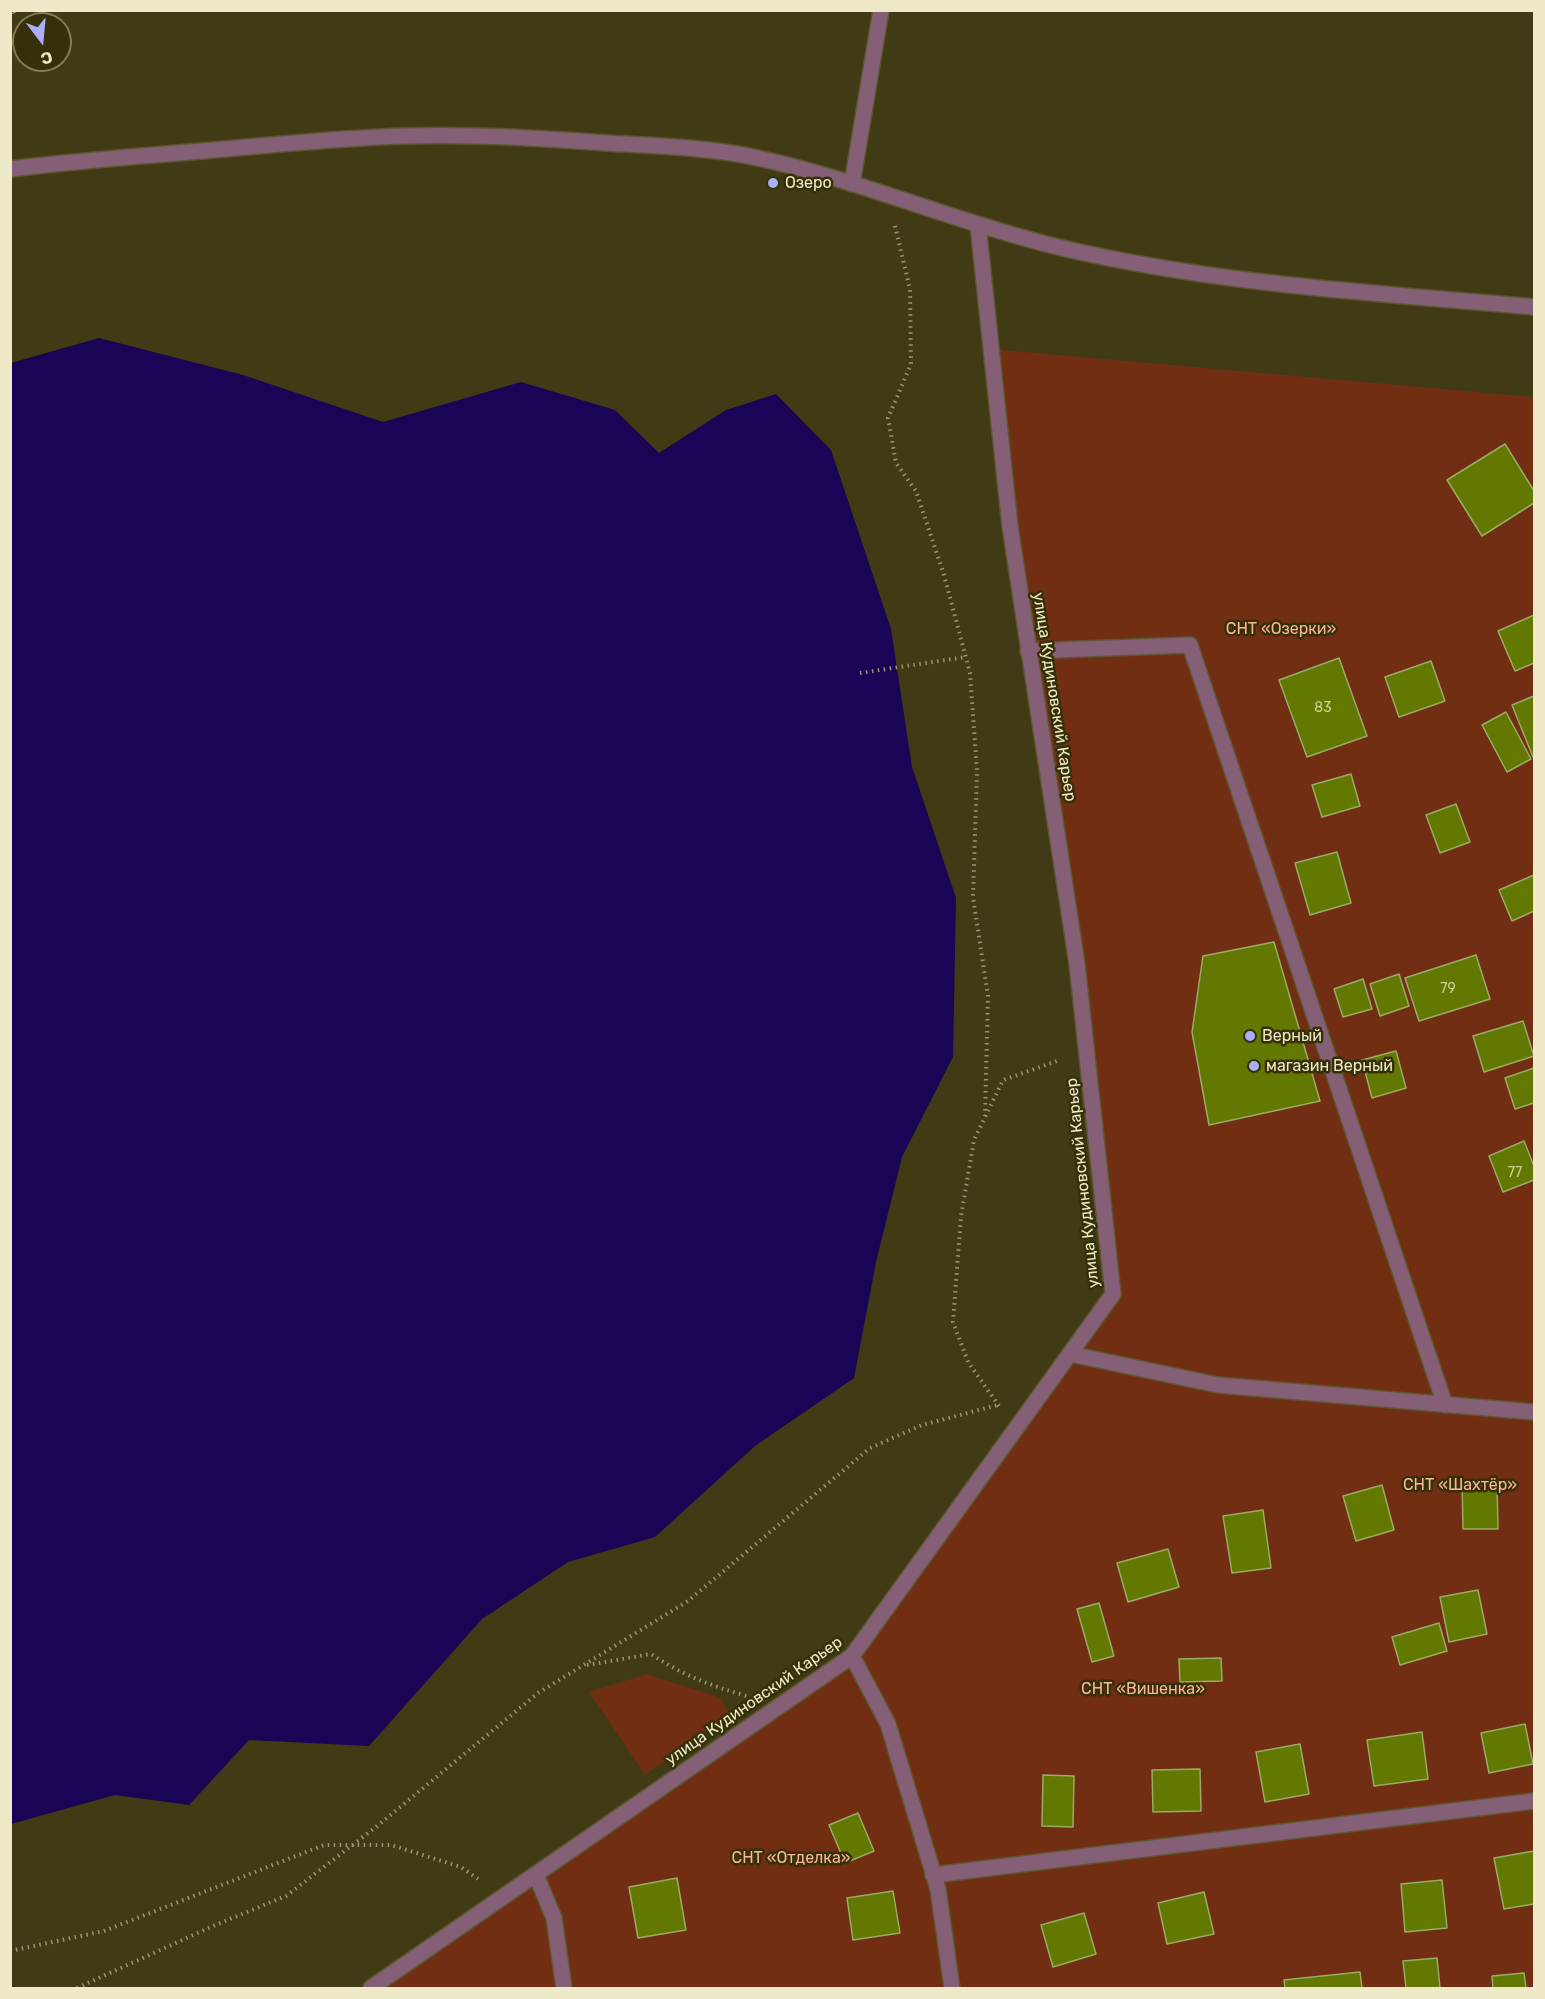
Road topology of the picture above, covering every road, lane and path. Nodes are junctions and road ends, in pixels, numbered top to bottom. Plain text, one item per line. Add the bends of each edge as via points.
1 (881, 10) edge
2 (10, 170) edge
3 (852, 184) junction
4 (888, 196) junction
5 (978, 225) junction
6 (1534, 306) edge
7 (1028, 651) junction
8 (966, 657) junction
9 (860, 673) dead end
10 (1086, 1052) junction
11 (985, 1116) junction
12 (1070, 1354) junction
13 (998, 1405) junction
14 (1445, 1405) junction
15 (1534, 1412) edge
16 (1016, 1429) junction
17 (852, 1656) junction
18 (584, 1666) junction
19 (782, 1705) junction
20 (1534, 1801) edge
21 (536, 1875) junction
22 (933, 1875) junction
23 (504, 1897) junction
24 (10, 1951) edge
25 (77, 1989) edge
26 (371, 1989) edge
27 (564, 1989) edge
28 (952, 1989) edge

1 - 3 street
2 - 3 street via 98,159 406,136 673,147 751,157
3 - 4 street
4 - 5 street
4 - 8 path via 910,289 911,364 888,418 896,463 916,491
5 - 6 street via 1059,247 1227,277
5 - 7 street, улица Кудиновский Карьер via 1010,526
7 - 10 street, улица Кудиновский Карьер via 1077,964
7 - 14 street via 1190,645
8 - 9 path
8 - 11 path via 977,771 973,897 988,996
10 - 11 path via 1003,1080
10 - 12 street, улица Кудиновский Карьер via 1113,1294
11 - 13 path via 974,1140 961,1216 953,1322 968,1362
12 - 14 street via 1218,1385
12 - 16 street, улица Кудиновский Карьер
13 - 16 path
13 - 18 path via 922,1425 870,1448 688,1601
14 - 15 street
16 - 17 street, улица Кудиновский Карьер
17 - 19 street, улица Кудиновский Карьер
17 - 22 street via 888,1724
18 - 19 path via 651,1654 675,1670 717,1688
18 - 25 path via 538,1693 286,1896
19 - 21 street, улица Кудиновский Карьер
20 - 22 street
21 - 23 street, улица Кудиновский Карьер
21 - 27 street via 555,1918
22 - 28 street
23 - 24 path via 461,1867 391,1845 324,1845 104,1931
23 - 26 street, улица Кудиновский Карьер

